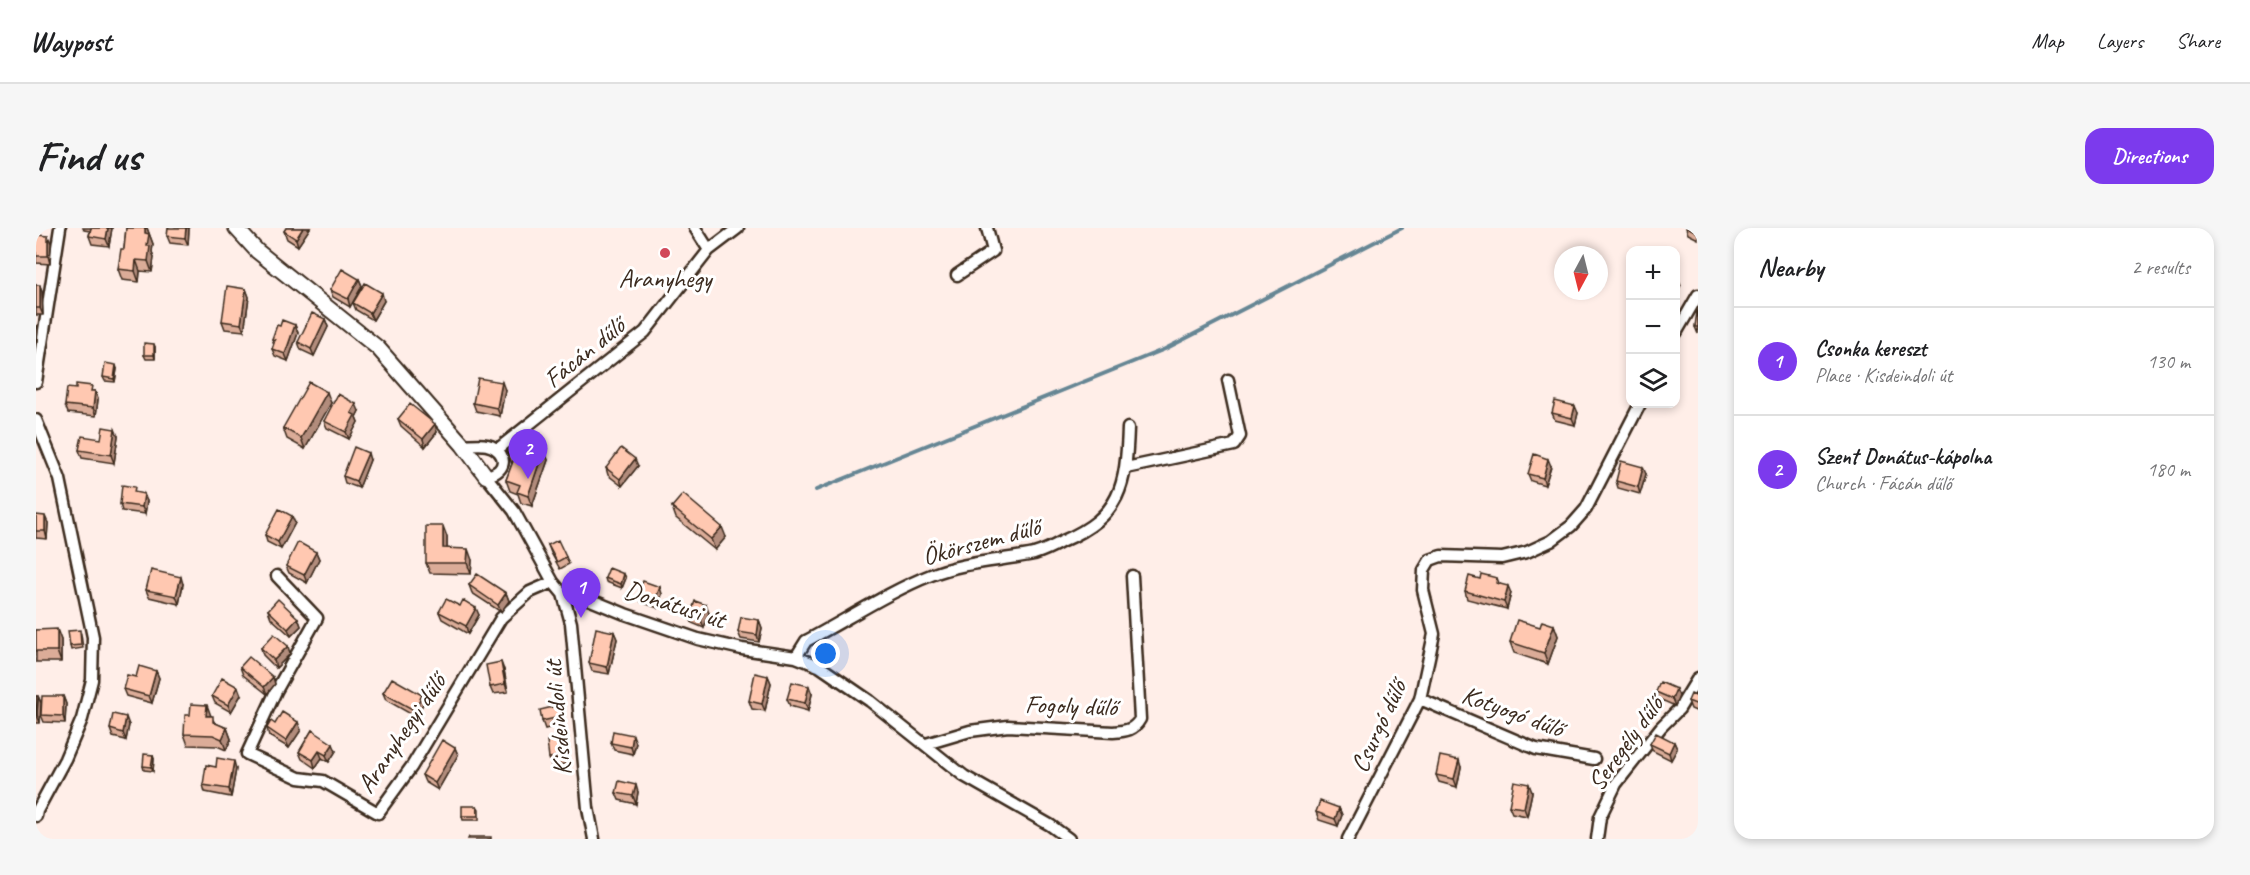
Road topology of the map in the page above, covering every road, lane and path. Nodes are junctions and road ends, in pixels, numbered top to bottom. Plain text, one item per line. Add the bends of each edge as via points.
1 (60, 228) edge
2 (236, 228) edge
3 (695, 228) edge
4 (738, 228) edge
5 (987, 228) edge
6 (709, 250) junction
7 (957, 275) dead end
8 (1698, 295) edge
9 (1680, 326) edge
10 (1228, 380) dead end
11 (36, 381) edge
12 (1638, 408) edge
13 (36, 420) edge
14 (1128, 428) dead end
15 (463, 445) junction
16 (498, 449) junction
17 (1126, 468) junction
18 (486, 476) junction
19 (277, 576) dead end
20 (1132, 576) dead end
21 (553, 582) junction
22 (563, 594) junction
23 (796, 657) junction
24 (1698, 678) edge
25 (1420, 699) junction
26 (926, 744) junction
27 (1594, 759) dead end
28 (36, 816) edge
29 (594, 839) edge
30 (1069, 839) edge
31 (1348, 839) edge
32 (1597, 839) edge

1 - 11 street
2 - 15 street via 257,251 378,348
3 - 6 street
4 - 6 street, Fácán dűlő
5 - 7 street via 993,251
6 - 16 street, Fácán dűlő via 645,332
8 - 9 street
10 - 17 street via 1240,436 1234,445
12 - 25 street, Csurgó dűlő via 1586,509 1551,541 1502,558 1441,556 1430,560 1424,570 1423,590 1434,634
13 - 28 street via 60,479 93,637 92,680 82,719
14 - 17 street, Ökörszem dűlő
15 - 16 street
15 - 18 street
16 - 18 street via 502,464 498,471
17 - 23 street, Ökörszem dűlő via 1113,504 1072,537 1037,553 932,574 806,641
18 - 21 street via 514,511
19 - 21 street, Aranyhegyi dűlő via 316,618 247,754 299,778 322,781 378,813 412,766 501,618 530,592
20 - 26 street, Fogoly dűlő via 1140,719 1136,726 1113,732 1008,726 970,731
21 - 22 street
22 - 23 street, Donátusi út via 586,598 698,639
22 - 29 street, Kisdeindoli út via 571,623
23 - 26 street, Donátusi út via 842,680
24 - 32 street, Seregély dűlő via 1678,709 1616,784 1600,817
25 - 27 street, Kotyogó dűlő via 1536,749
25 - 31 street, Csurgó dűlő
26 - 30 street, Donátusi út via 964,776

